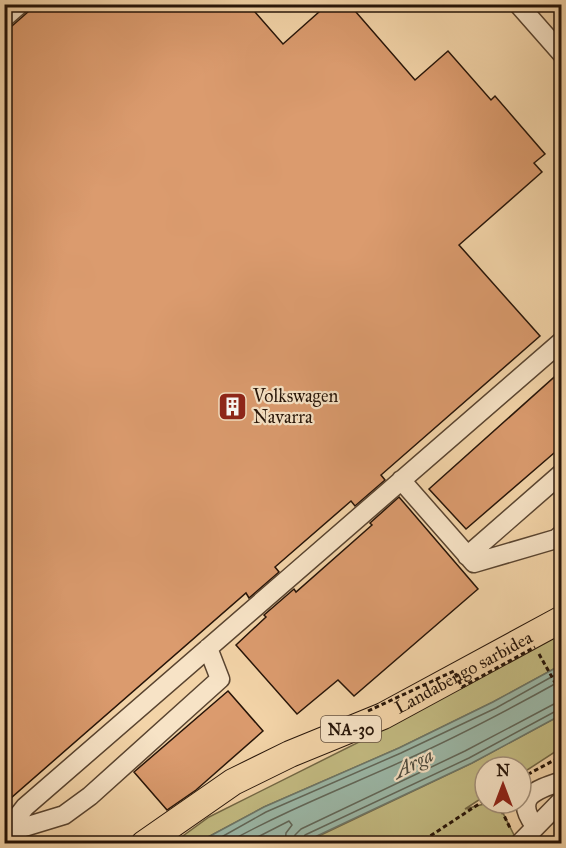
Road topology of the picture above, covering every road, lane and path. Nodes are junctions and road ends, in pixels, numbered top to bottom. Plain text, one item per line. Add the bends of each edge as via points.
1 (20, 4) edge
2 (519, 4) edge
3 (4, 18) edge
4 (561, 54) edge
5 (560, 346) edge
6 (561, 472) edge
7 (401, 480) junction
8 (561, 534) edge
9 (467, 556) junction
10 (561, 619) edge
11 (208, 648) junction
12 (561, 695) edge
13 (368, 711) dead end
14 (561, 756) edge
15 (533, 771) edge
16 (561, 781) edge
17 (561, 800) edge
18 (473, 808) edge
19 (504, 815) edge
20 (535, 826) junction
21 (5, 834) edge
22 (517, 840) edge
23 (144, 843) edge
24 (418, 843) edge

1 - 3 street
2 - 4 street
5 - 7 street
6 - 9 street
7 - 9 street
7 - 11 street
8 - 9 street via 556,539 474,563
10 - 23 highway, Landabengo sarbidea / NA-30 via 383,716 290,754 233,783
11 - 21 street via 25,807
11 - 21 street via 220,679 64,815
12 - 13 path, bridge via 535,647 462,687 454,670
14 - 15 path
16 - 20 street via 530,796 527,815
17 - 20 street
18 - 24 path
19 - 22 path
20 - 22 street

